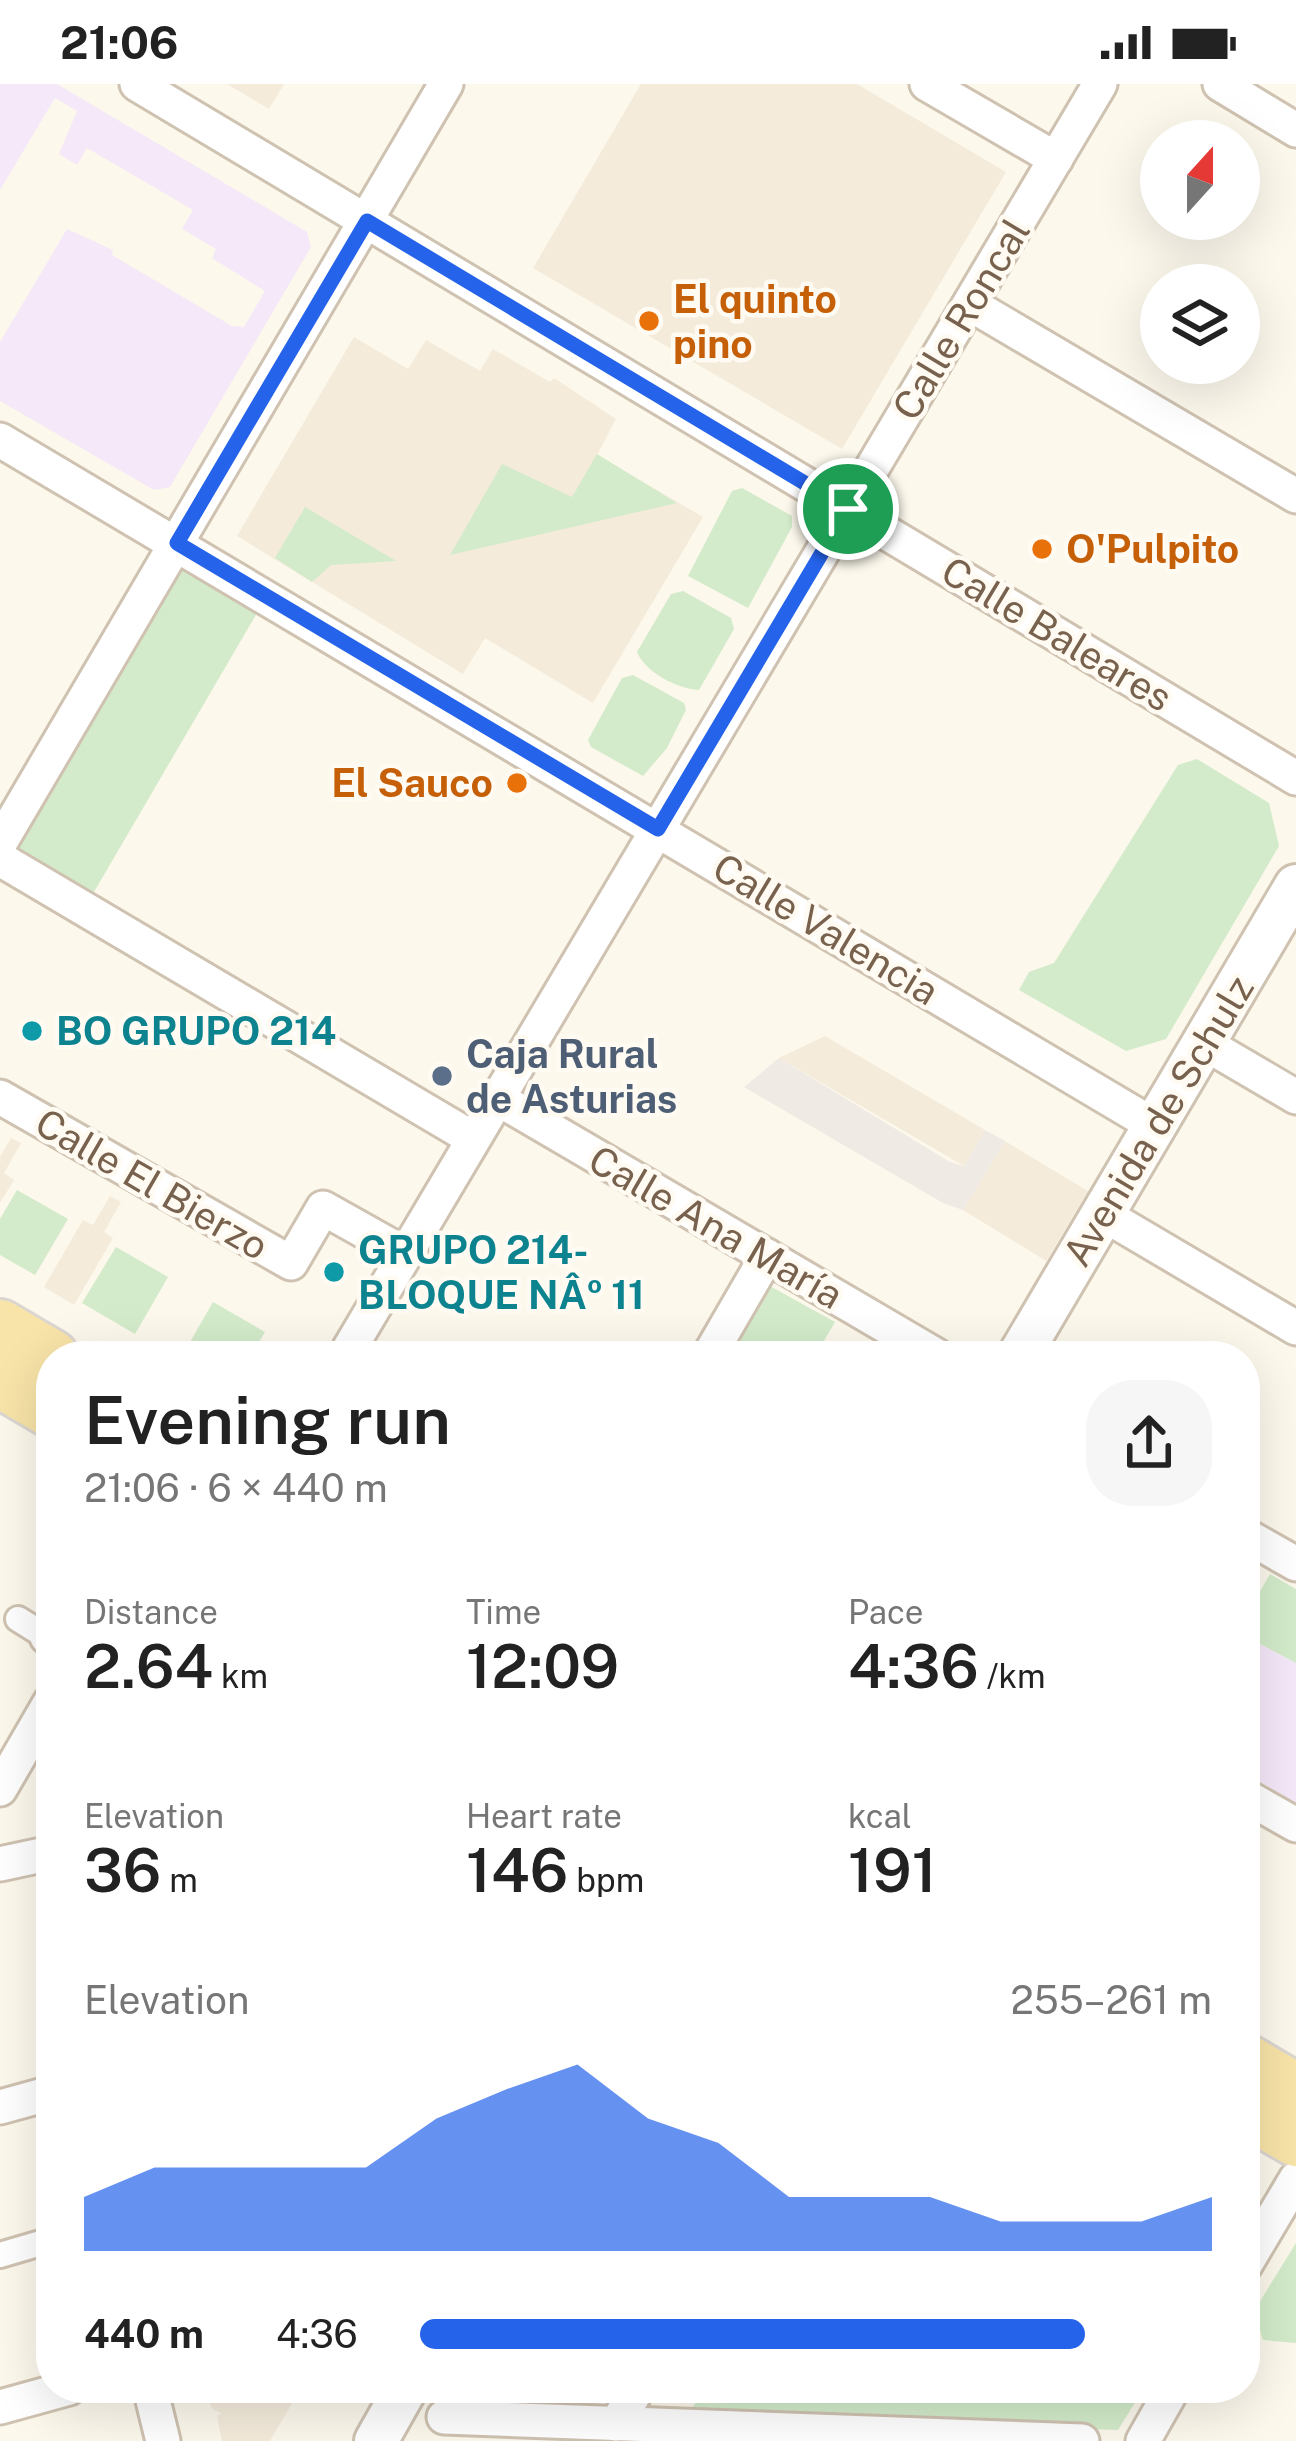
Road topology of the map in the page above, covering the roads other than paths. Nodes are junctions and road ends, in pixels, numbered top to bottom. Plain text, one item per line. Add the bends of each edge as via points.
1 (137, 84) edge
2 (446, 84) edge
3 (927, 84) edge
4 (1100, 84) edge
5 (1220, 84) edge
6 (1296, 130) edge
7 (1056, 159) junction
8 (367, 221) junction
9 (970, 304) junction
10 (0, 440) edge
11 (1296, 496) edge
12 (848, 509) junction
13 (177, 543) junction
14 (1296, 778) edge
15 (658, 829) junction
16 (0, 843) edge
17 (0, 859) edge
18 (1296, 886) edge
19 (1204, 1043) junction
20 (0, 1097) edge
21 (496, 1097) junction
22 (1296, 1097) edge
23 (1155, 1126) junction
24 (472, 1138) junction
25 (1103, 1214) junction
26 (405, 1254) junction
27 (767, 1256) junction
28 (0, 1327) edge
29 (1296, 1328) edge
30 (354, 1341) edge
31 (718, 1341) edge
32 (912, 1341) edge
33 (1028, 1341) edge
34 (23, 1388) edge
35 (1260, 1544) edge
36 (1296, 1564) edge
37 (36, 1727) edge
38 (0, 1789) edge
39 (1260, 1805) edge
40 (1296, 1825) edge
41 (36, 1856) edge
42 (0, 1864) edge
43 (1260, 2070) edge
44 (1296, 2091) edge
45 (36, 2097) edge
46 (0, 2107) edge
47 (1260, 2117) edge
48 (1296, 2139) edge
49 (1296, 2179) edge
50 (1260, 2240) edge
51 (36, 2244) edge
52 (0, 2255) edge
53 (36, 2397) edge
54 (154, 2403) edge
55 (398, 2403) edge
56 (623, 2403) edge
57 (1165, 2403) edge
58 (0, 2407) edge
59 (444, 2415) edge
60 (597, 2429) edge
61 (810, 2436) edge
62 (164, 2441) edge
63 (376, 2441) edge
64 (1082, 2441) edge
65 (1143, 2441) edge

1 - 8 street, Calle Baleares
2 - 8 street
3 - 7 street
4 - 7 street, Calle Roncal
5 - 6 street
7 - 9 street, Calle Roncal
8 - 12 street, Calle Baleares
8 - 13 street
9 - 11 street
9 - 12 street, Calle Roncal
10 - 13 street, Calle Valencia
12 - 14 street, Calle Baleares
12 - 15 street, Calle Roncal
13 - 15 street, Calle Valencia
13 - 16 street
15 - 21 street, Calle Roncal
15 - 23 street, Calle Valencia
17 - 24 street
18 - 19 street, Avenida de Schulz
19 - 22 street
19 - 23 street, Avenida de Schulz
20 - 26 street, Calle El Bierzo via 291,1263 323,1208
21 - 24 street, Calle Roncal
21 - 27 street, Calle Ana María
23 - 25 street, Avenida de Schulz
24 - 26 street, Calle Roncal
25 - 29 street
25 - 33 street, Avenida de Schulz
26 - 30 street, Calle Roncal
27 - 31 street
27 - 32 street, Calle Ana María
28 - 34 main road
35 - 36 street
37 - 38 street
39 - 40 street
41 - 42 street
43 - 44 main road
45 - 46 street
47 - 48 main road
49 - 50 street
51 - 52 street
53 - 58 street
54 - 62 street
55 - 63 street
56 - 60 street
57 - 65 street
59 - 60 street
60 - 61 street
61 - 64 street

